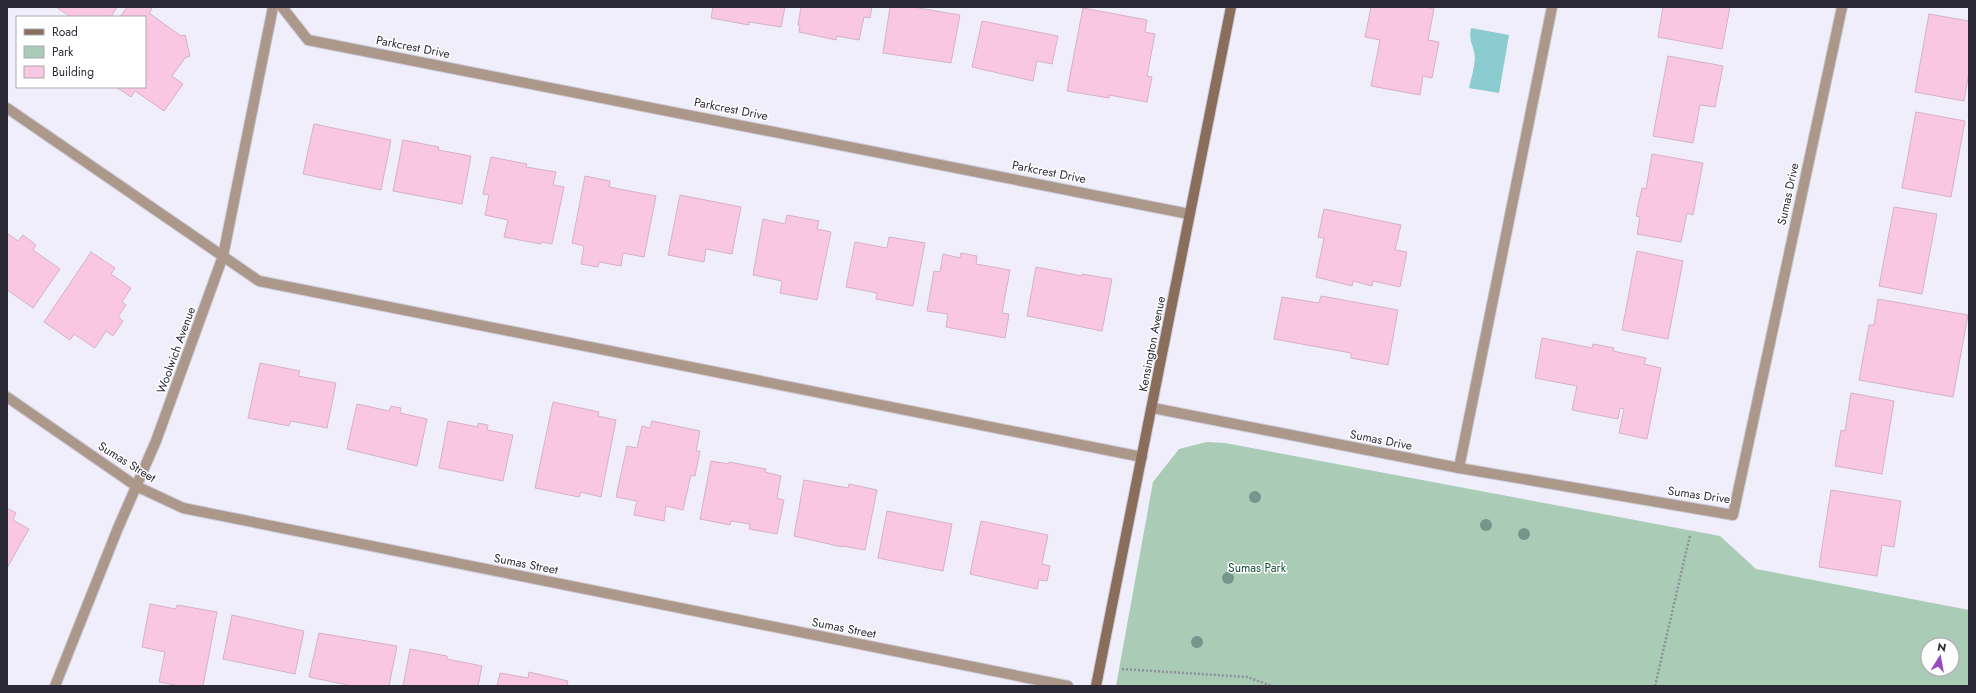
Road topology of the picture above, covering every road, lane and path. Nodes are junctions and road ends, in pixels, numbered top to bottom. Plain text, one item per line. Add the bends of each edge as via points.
1 (273, 7) edge
2 (282, 7) edge
3 (1231, 7) edge
4 (1552, 7) edge
5 (1842, 7) edge
6 (7, 108) edge
7 (1189, 214) junction
8 (223, 256) junction
9 (7, 397) edge
10 (1153, 408) junction
11 (1142, 457) junction
12 (1459, 468) junction
13 (136, 486) junction
14 (1690, 535) dead end
15 (1121, 669) dead end
16 (55, 686) edge
17 (1068, 686) edge
18 (1096, 686) edge
19 (1272, 686) edge
20 (1655, 686) edge

1 - 8 street, Woolwich Avenue
2 - 7 street, Parkcrest Drive via 308,40
3 - 7 street, Kensington Avenue
4 - 12 street
5 - 12 street, Sumas Drive via 1733,515
6 - 8 street
7 - 10 street, Kensington Avenue
8 - 11 street via 259,281
8 - 13 street, Woolwich Avenue via 159,434
9 - 13 street, Sumas Street
10 - 11 street, Kensington Avenue
10 - 12 street, Sumas Drive
11 - 18 street, Kensington Avenue
13 - 16 street, Woolwich Avenue
13 - 17 street, Sumas Street via 183,508
14 - 20 path
15 - 19 path via 1247,677

